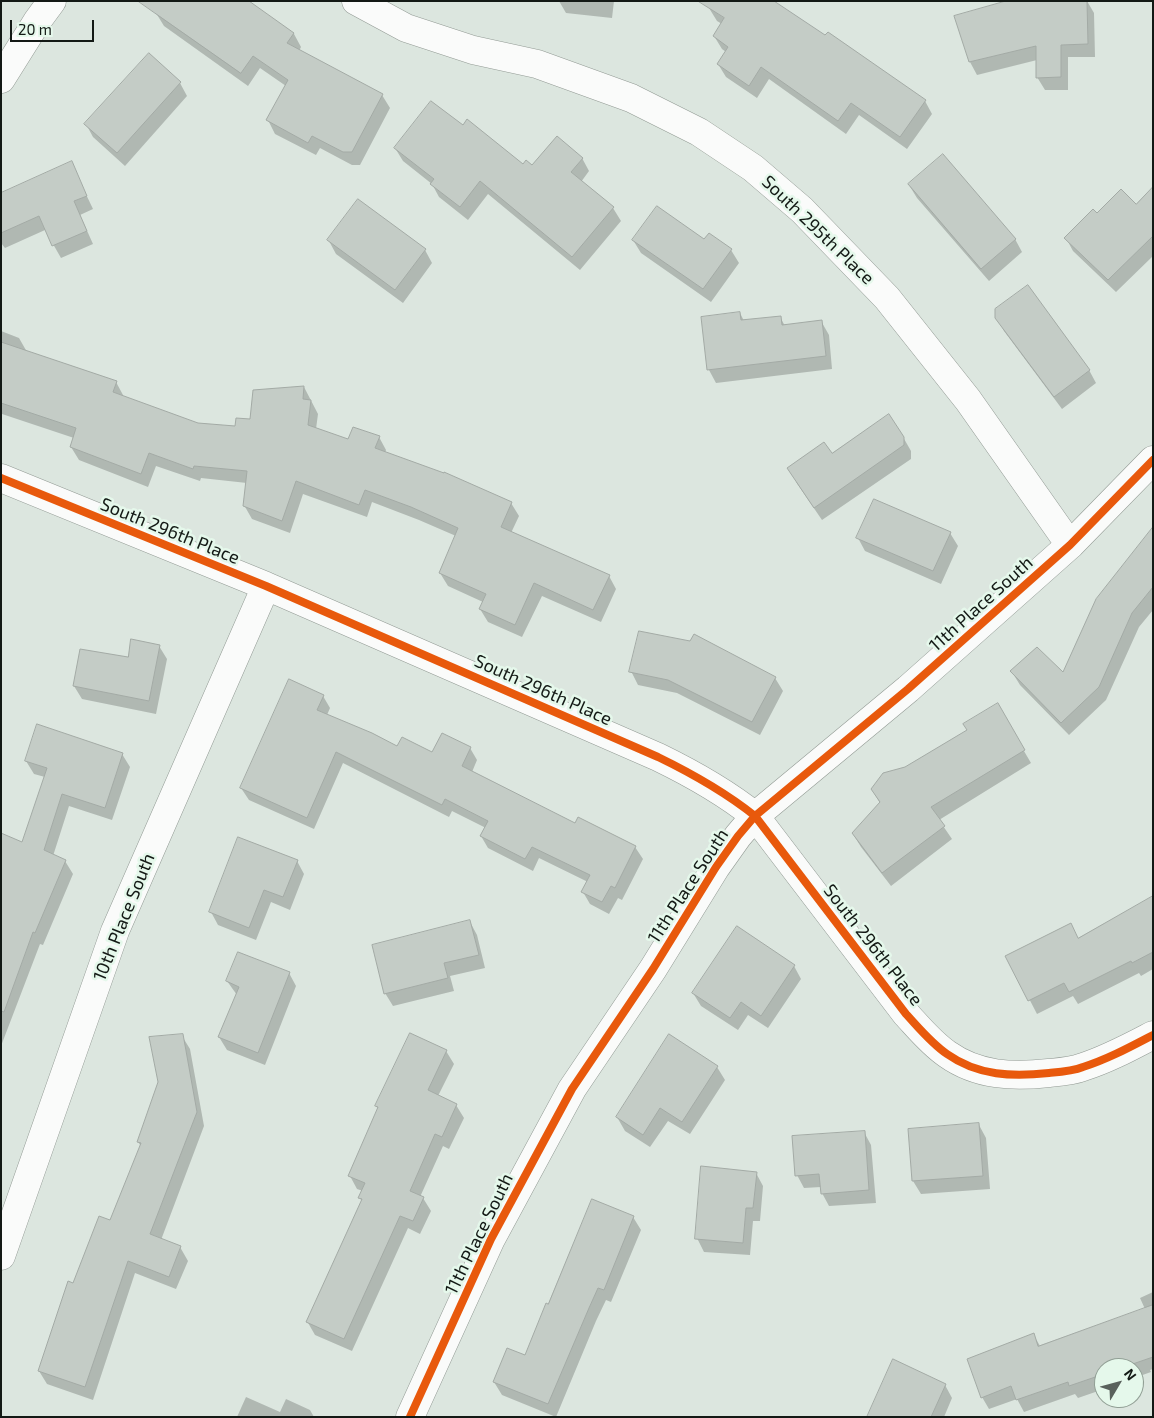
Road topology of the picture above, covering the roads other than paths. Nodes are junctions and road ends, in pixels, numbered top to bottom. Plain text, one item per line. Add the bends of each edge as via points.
1 (52, 1) edge
2 (356, 1) edge
3 (1, 79) edge
4 (1153, 460) edge
5 (1, 478) edge
6 (1070, 545) junction
7 (266, 586) junction
8 (755, 816) junction
9 (1153, 1035) edge
10 (1, 1256) edge
11 (410, 1417) edge

1 - 3 street
2 - 6 street, South 295th Place via 406,28 473,50 537,64 631,98 699,132 753,168 802,210 888,298 968,400
4 - 6 street, 11th Place South
5 - 7 street, South 296th Place
6 - 8 street, 11th Place South via 908,689
7 - 8 street, South 296th Place via 658,757 699,777
7 - 10 street, 10th Place South via 115,931
8 - 9 street, South 296th Place via 906,1014 948,1054 994,1074 1022,1076 1081,1068
8 - 11 street, 11th Place South via 716,867 653,969 572,1089 491,1239

